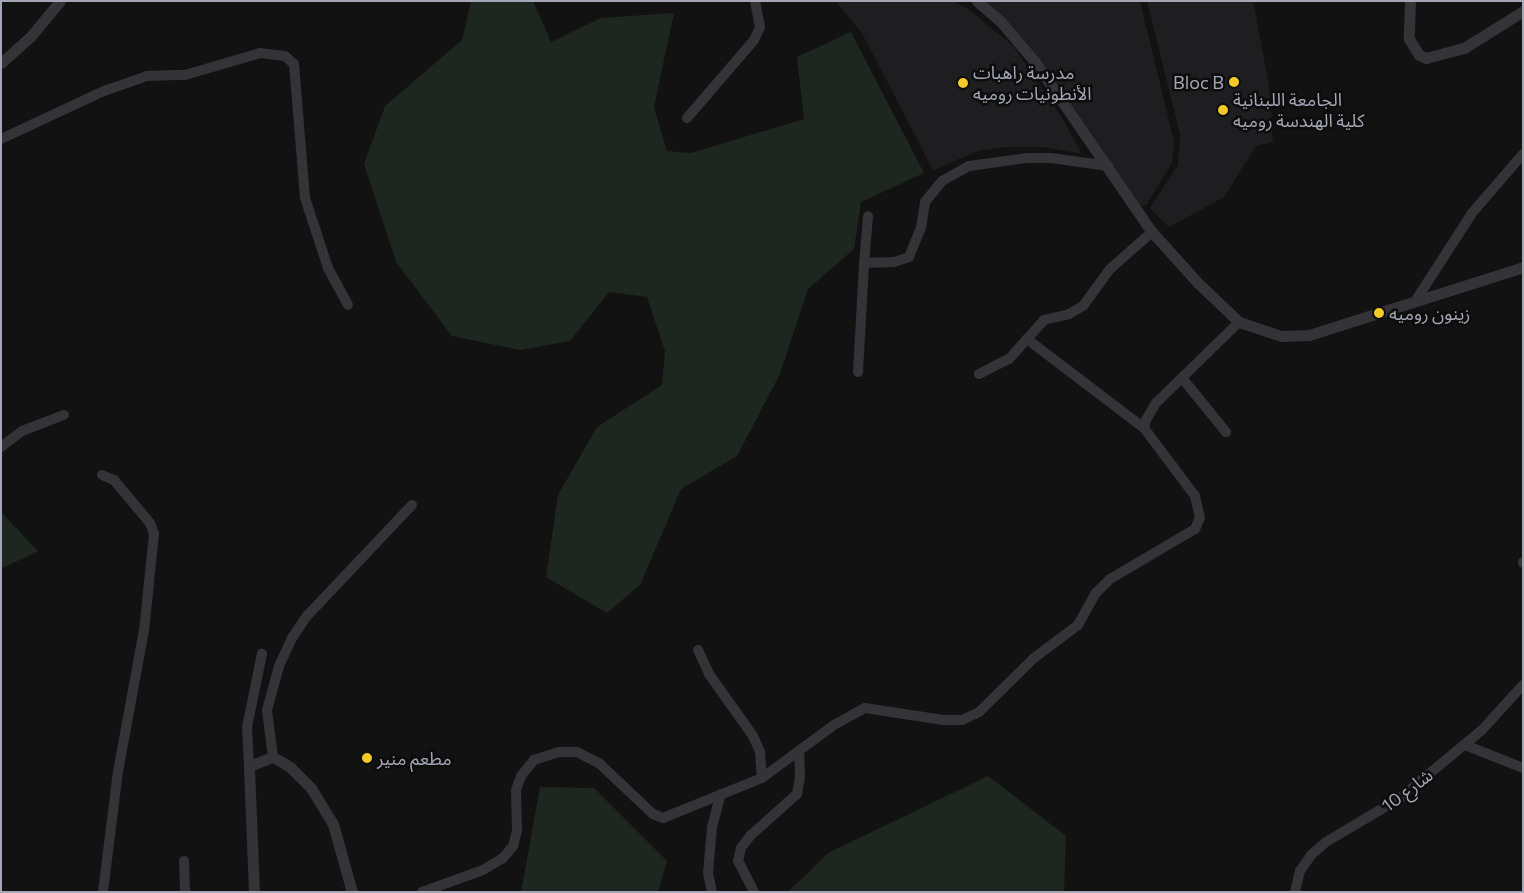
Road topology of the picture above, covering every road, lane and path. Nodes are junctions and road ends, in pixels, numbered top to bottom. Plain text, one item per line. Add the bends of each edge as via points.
1 (60, 1) edge
2 (756, 1) edge
3 (977, 1) edge
4 (1410, 1) edge
5 (1523, 11) edge
6 (1, 63) edge
7 (687, 118) dead end
8 (1, 139) edge
9 (1523, 154) edge
10 (1108, 166) junction
11 (868, 216) dead end
12 (1152, 232) junction
13 (864, 263) junction
14 (1523, 267) edge
15 (1416, 300) junction
16 (348, 305) dead end
17 (1239, 322) junction
18 (1027, 340) junction
19 (858, 372) dead end
20 (979, 374) dead end
21 (1182, 378) junction
22 (64, 415) dead end
23 (1144, 428) junction
24 (1226, 432) dead end
25 (1, 448) edge
26 (102, 475) dead end
27 (412, 505) dead end
28 (698, 650) dead end
29 (262, 654) dead end
30 (1523, 685) edge
31 (1465, 745) junction
32 (799, 752) junction
33 (273, 757) junction
34 (249, 766) junction
35 (1523, 768) edge
36 (762, 778) junction
37 (721, 794) junction
38 (184, 861) dead end
39 (103, 892) edge
40 (185, 892) edge
41 (254, 892) edge
42 (352, 892) edge
43 (422, 892) edge
44 (712, 892) edge
45 (754, 892) edge
46 (1295, 892) edge

1 - 6 street via 31,36
2 - 7 street via 760,27 754,40
3 - 10 street via 1021,43
4 - 5 street via 1409,39 1419,54 1426,58 1464,48
8 - 16 street via 104,91 147,76 185,75 260,53 285,56 294,64 305,198 328,268
9 - 15 street via 1472,213
10 - 12 street
10 - 13 street via 1027,158 969,166 953,172 931,191 925,202 921,228 909,257 894,262
11 - 13 street
12 - 17 street
12 - 18 street via 1110,269 1083,306 1069,314 1044,320
13 - 19 street
14 - 15 street
15 - 17 street via 1295,338
17 - 21 street
18 - 20 street via 1009,359
18 - 23 street
21 - 23 street via 1150,412
21 - 24 street
22 - 25 street via 22,431
23 - 32 street via 1195,496 1200,518 1195,529 1110,580 1096,593 1078,625 1034,658 970,718 944,720 865,708 834,725
26 - 39 street via 114,480 150,523 154,534 144,630 118,771
27 - 33 street via 307,616 292,638 279,666 267,710
28 - 36 street via 713,682 753,736 760,752
29 - 34 street via 248,727
30 - 31 street, شارع 10
31 - 35 street
31 - 46 street, شارع 10 via 1400,798 1326,842 1300,871
32 - 36 street
32 - 45 street via 797,794 741,848 738,861
33 - 34 street
33 - 42 street via 290,767 312,788 329,816
34 - 41 street
36 - 37 street
37 - 43 street via 669,817 657,817 618,778 577,752 559,752 534,760 521,776 516,790 516,831 513,846 503,858 483,870
37 - 44 street via 712,827 708,873
38 - 40 street

